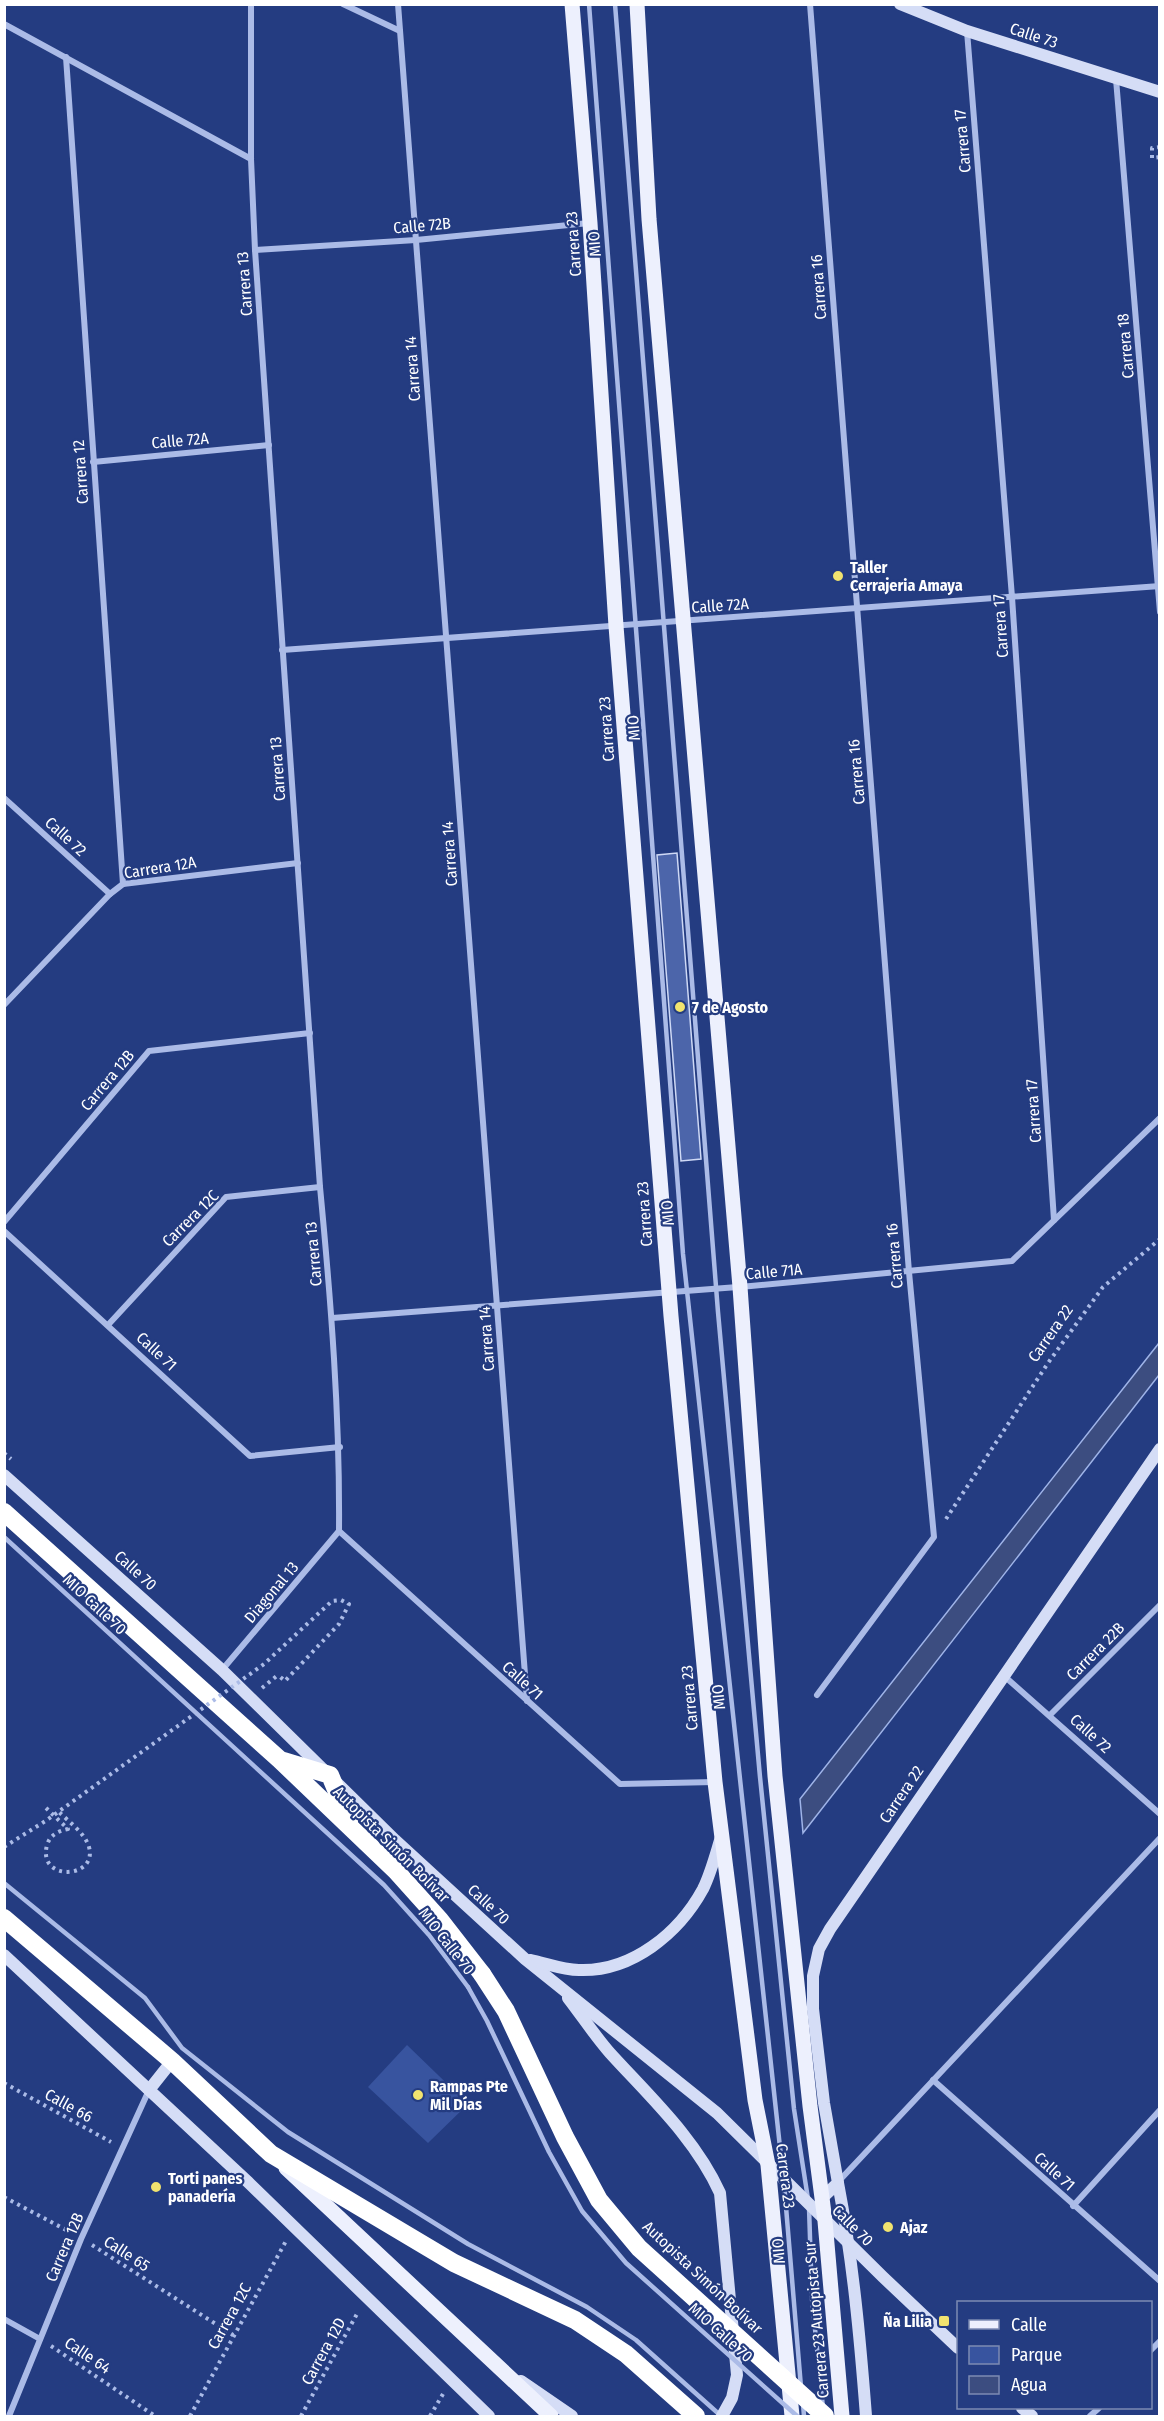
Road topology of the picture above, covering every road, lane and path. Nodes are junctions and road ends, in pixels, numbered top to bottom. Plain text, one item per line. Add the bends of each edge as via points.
1 (251, 4) edge
2 (344, 4) edge
3 (398, 4) edge
4 (572, 4) edge
5 (589, 4) edge
6 (615, 4) edge
7 (637, 4) edge
8 (810, 4) edge
9 (900, 4) edge
10 (4, 24) edge
11 (400, 31) junction
12 (967, 31) junction
13 (66, 57) junction
14 (1116, 79) junction
15 (1160, 92) edge
16 (1160, 147) edge
17 (1160, 157) edge
18 (251, 159) junction
19 (590, 223) junction
20 (416, 240) junction
21 (255, 250) junction
22 (269, 445) junction
23 (93, 462) junction
24 (1159, 586) edge
25 (1012, 597) junction
26 (856, 608) junction
27 (1160, 612) edge
28 (682, 621) junction
29 (664, 622) junction
30 (637, 624) junction
31 (616, 626) junction
32 (446, 638) junction
33 (282, 650) junction
34 (4, 798) edge
35 (297, 863) junction
36 (123, 884) junction
37 (110, 894) junction
38 (4, 1005) edge
39 (310, 1033) junction
40 (1160, 1118) edge
41 (320, 1187) junction
42 (1054, 1220) junction
43 (4, 1222) edge
44 (4, 1231) edge
45 (1160, 1239) edge
46 (909, 1272) junction
47 (740, 1287) junction
48 (716, 1289) junction
49 (686, 1291) junction
50 (668, 1292) junction
51 (497, 1306) junction
52 (332, 1317) junction
53 (108, 1325) junction
54 (340, 1447) junction
55 (1160, 1449) edge
56 (4, 1475) edge
57 (4, 1512) edge
58 (339, 1531) junction
59 (4, 1537) edge
60 (934, 1537) junction
61 (1160, 1605) edge
62 (222, 1670) junction
63 (1002, 1674) junction
64 (261, 1688) dead end
65 (817, 1695) dead end
66 (527, 1701) junction
67 (1050, 1715) junction
68 (279, 1759) junction
69 (330, 1775) junction
70 (714, 1782) junction
71 (46, 1808) dead end
72 (59, 1812) junction
73 (1160, 1814) edge
74 (352, 1829) junction
75 (722, 1836) junction
76 (1160, 1838) edge
77 (4, 1847) edge
78 (4, 1883) edge
79 (4, 1918) edge
80 (4, 1955) edge
81 (525, 1959) junction
82 (557, 1984) junction
83 (172, 2061) junction
84 (933, 2080) junction
85 (4, 2083) edge
86 (149, 2090) junction
87 (1160, 2110) edge
88 (123, 2149) junction
89 (271, 2154) junction
90 (768, 2165) junction
91 (783, 2179) junction
92 (838, 2183) junction
93 (4, 2197) edge
94 (823, 2197) junction
95 (809, 2204) junction
96 (1073, 2206) junction
97 (825, 2221) junction
98 (293, 2228) junction
99 (81, 2239) junction
100 (850, 2246) junction
101 (1160, 2281) edge
102 (366, 2298) junction
103 (4, 2319) edge
104 (233, 2335) junction
105 (40, 2339) junction
106 (957, 2347) edge
107 (486, 2356) junction
108 (452, 2380) junction
109 (9, 2416) edge
110 (155, 2416) edge
111 (190, 2416) edge
112 (301, 2416) edge
113 (430, 2416) edge
114 (489, 2416) edge
115 (551, 2416) edge
116 (572, 2416) edge
117 (696, 2416) edge
118 (722, 2416) edge
119 (794, 2416) edge
120 (804, 2416) edge
121 (825, 2416) edge
122 (842, 2416) edge
123 (866, 2416) edge

1 - 18 street, Carrera 13
2 - 11 street
3 - 11 street, Carrera 14
4 - 19 main road, Carrera 23
5 - 30 lane, MIO
6 - 29 lane, MIO
7 - 28 main road, Carrera 23 via 649,219
8 - 26 street, Carrera 16
9 - 12 street, Calle 73
10 - 13 street
11 - 20 street, Carrera 14
12 - 14 street, Calle 73
12 - 25 street, Carrera 17
13 - 18 street
13 - 23 street, Carrera 12
14 - 15 street, Calle 73
14 - 24 street, Carrera 18
16 - 17 path via 1152,148 1152,158
18 - 21 street, Carrera 13
19 - 20 street, Calle 72B
19 - 31 main road, Carrera 23
20 - 21 street, Calle 72B
20 - 32 street, Carrera 14
21 - 22 street, Carrera 13
22 - 23 street, Calle 72A
22 - 33 street, Carrera 13
23 - 36 street, Carrera 12
24 - 25 street, Calle 72A
24 - 27 street, Carrera 18
25 - 26 street, Calle 72A
25 - 42 street, Carrera 17
26 - 28 street, Calle 72A
26 - 46 street, Carrera 16
28 - 29 street, Calle 72A
28 - 47 main road, Carrera 23
29 - 30 street, Calle 72A
29 - 48 lane, MIO
30 - 31 street, Calle 72A
30 - 49 lane, MIO
31 - 32 street, Calle 72A
31 - 50 main road, Carrera 23
32 - 33 street, Calle 72A
32 - 51 street, Carrera 14
33 - 35 street, Carrera 13
34 - 37 street, Calle 72
35 - 36 street, Carrera 12A
35 - 39 street, Carrera 13
36 - 37 street, Carrera 12A
37 - 38 street, Carrera 12A
39 - 41 street, Carrera 13
39 - 43 street, Carrera 12B via 149,1051
40 - 42 street, Calle 71A
41 - 52 street, Carrera 13
41 - 53 street, Carrera 12C via 226,1197
42 - 46 street, Calle 71A via 1012,1260
44 - 53 street, Calle 71
45 - 60 path, Carrera 22 via 1103,1287
46 - 47 street, Calle 71A
46 - 60 street, Carrera 16
47 - 48 street, Calle 71A
47 - 94 main road, Carrera 23 via 775,1776
48 - 49 street, Calle 71A
48 - 95 lane, MIO via 760,1777 794,2109
49 - 50 street, Calle 71A
49 - 91 lane, MIO
50 - 51 street, Calle 71A
50 - 70 main road, Carrera 23
51 - 52 street, Calle 71A
51 - 66 street, Carrera 14
52 - 54 street, Carrera 13
53 - 54 street, Calle 71 via 249,1456
54 - 58 street, Carrera 13
55 - 63 street, Carrera 22
56 - 62 street, Calle 70
57 - 68 highway, Autopista Simón Bolívar
58 - 62 street, Diagonal 13
58 - 66 street, Calle 71
59 - 119 lane, MIO Calle 70, bridge via 384,1885 429,1935 468,1987 487,2021 549,2152 582,2211 626,2263
60 - 65 street
61 - 67 street, Carrera 22B
62 - 69 street, Calle 70
63 - 67 street, Calle 72
63 - 92 street, Carrera 22 via 819,1949 813,1976 813,2009
64 - 72 path, bridge via 278,1675 285,1681 339,1624 349,1605 341,1600 332,1601 264,1664
66 - 70 street, Calle 71 via 620,1784
67 - 73 street, Calle 72
68 - 69 highway
68 - 74 highway, Autopista Simón Bolívar
69 - 74 highway
69 - 81 street, Calle 70
70 - 75 main road, Carrera 23
71 - 72 path via 68,1829 49,1840 49,1863 63,1872 79,1870 88,1858 89,1847
72 - 77 path, bridge
74 - 121 highway, Autopista Simón Bolívar, bridge via 440,1920 482,1974 506,2011 599,2200 639,2248
75 - 81 street via 704,1888 673,1932 647,1951 620,1963 578,1970
75 - 90 main road, Carrera 23
76 - 84 street
78 - 118 lane via 145,1998 182,2048 288,2132 468,2244 586,2307 636,2340
79 - 83 highway
80 - 86 street
81 - 82 street, Calle 70
82 - 90 street, Calle 70 via 717,2113
82 - 118 street via 608,2050 684,2133 720,2193 737,2375 732,2398
83 - 86 street
83 - 89 highway
84 - 92 street
84 - 96 street, Calle 71
85 - 88 path, Calle 66
86 - 88 street, Carrera 12B
86 - 98 street
87 - 96 street
88 - 99 street, Carrera 12B
89 - 107 main road
89 - 117 highway via 454,2263 575,2320 626,2354
90 - 91 street, Calle 70
90 - 119 main road, Carrera 23
91 - 95 street, Calle 70
91 - 120 lane, MIO
92 - 94 street
92 - 100 street
93 - 99 path, Calle 65
94 - 97 main road, Carrera 23
95 - 97 street, Calle 70
95 - 121 lane, MIO via 812,2299
96 - 101 street, Calle 71
97 - 100 street, Calle 70
97 - 122 main road, Carrera 23 Autopista Sur
98 - 102 street
98 - 104 path, Carrera 12C
99 - 104 path, Calle 65
99 - 105 street, Carrera 12B
100 - 106 street, Calle 70
100 - 123 street
102 - 108 street
102 - 112 path, Carrera 12D
103 - 105 street, Calle 64
104 - 111 path, Carrera 12C
105 - 109 street, Carrera 12B
105 - 110 path, Calle 64
107 - 115 main road
107 - 116 street
108 - 113 path
108 - 114 street

